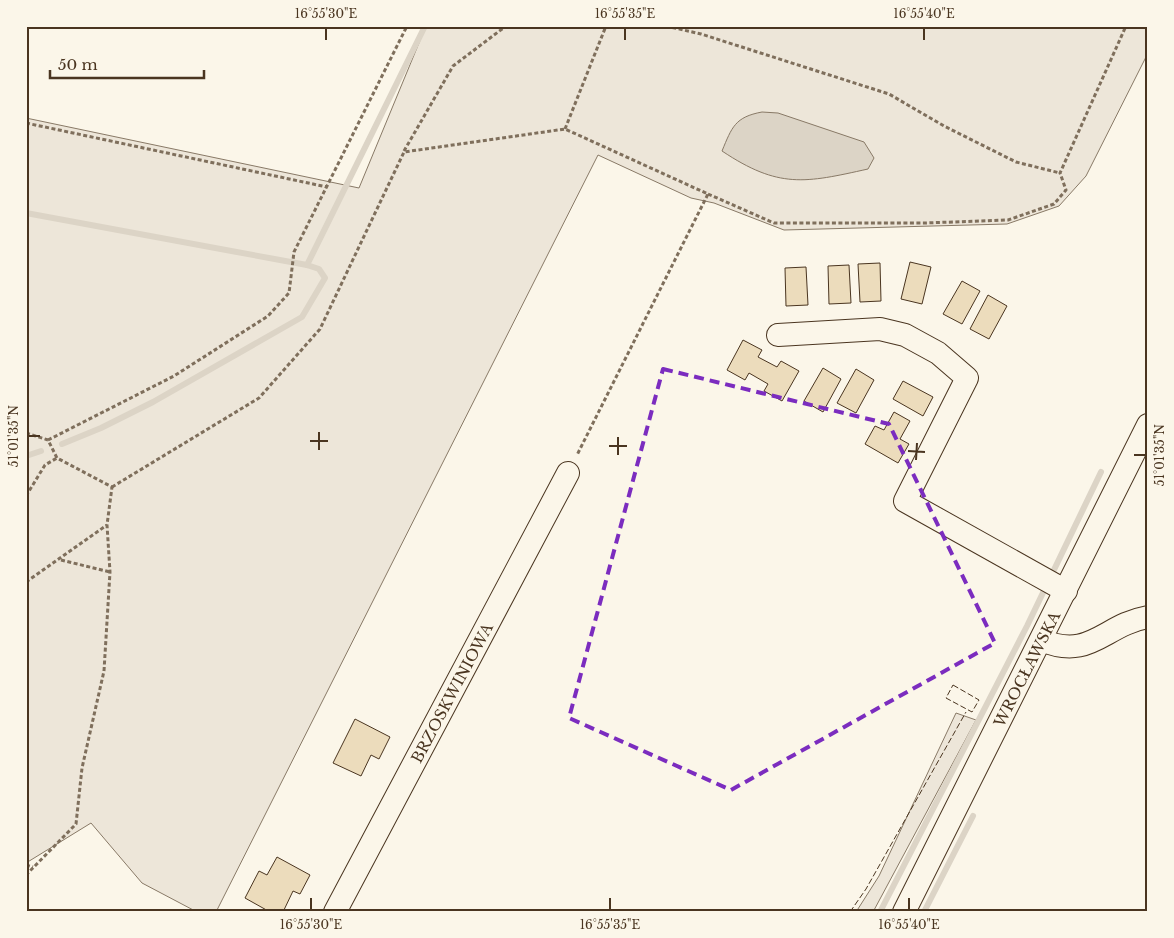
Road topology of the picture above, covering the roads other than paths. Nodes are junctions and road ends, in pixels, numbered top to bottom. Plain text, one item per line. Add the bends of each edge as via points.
1 (778, 335) dead end
2 (1148, 425) edge
3 (568, 473) road end
4 (1066, 591) junction
5 (1148, 616) edge
6 (1041, 640) junction
7 (335, 912) edge
8 (904, 912) edge

1 - 4 street via 880,329 904,336 938,354 967,378 905,501
2 - 4 street, WROCŁAWSKA
3 - 7 street, BRZOSKWINIOWA
4 - 6 street, WROCŁAWSKA
5 - 6 street via 1131,620 1087,645 1065,648
6 - 8 street, WROCŁAWSKA

